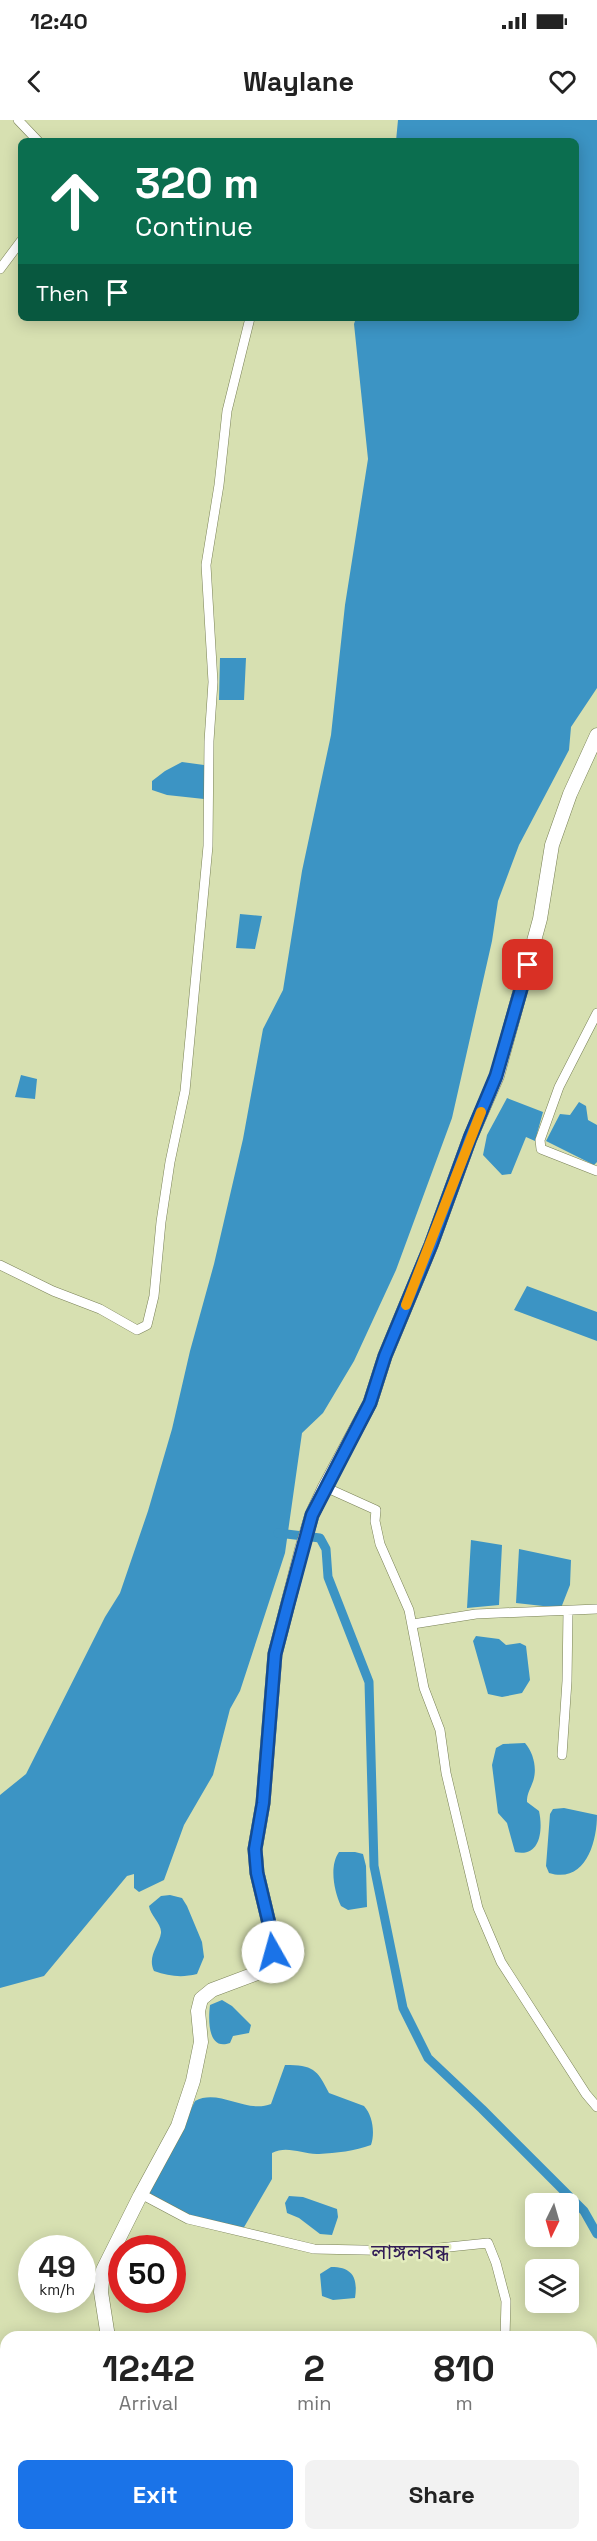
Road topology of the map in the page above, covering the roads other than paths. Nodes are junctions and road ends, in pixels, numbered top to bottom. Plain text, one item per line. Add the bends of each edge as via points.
1 (18, 120) edge
2 (35, 138) edge
3 (18, 245) edge
4 (0, 269) edge
5 (249, 321) edge
6 (597, 735) edge
7 (597, 1013) edge
8 (597, 1171) edge
9 (0, 1265) edge
10 (325, 1487) junction
11 (597, 1609) edge
12 (568, 1611) junction
13 (413, 1624) junction
14 (562, 1755) dead end
15 (597, 2107) edge
16 (141, 2194) junction
17 (107, 2331) edge
18 (505, 2331) edge

1 - 2 street
3 - 4 street
5 - 9 street via 226,411 206,565 213,682 208,846 185,1091 160,1221 154,1296 147,1325 137,1330 100,1309
6 - 10 main road via 552,845 540,919 496,1076 370,1403
7 - 8 street via 558,1087 540,1140 542,1149
10 - 13 street via 376,1510 380,1544
10 - 16 main road via 312,1515 275,1654 263,1803 255,1849 272,1936 270,1962 265,1970 212,1990 201,1999 201,2042 193,2081 178,2126
11 - 12 street
12 - 13 street via 476,1614
12 - 14 street
13 - 15 street via 424,1688 440,1730 446,1773 478,1908 501,1962
16 - 17 main road via 103,2270 101,2292
16 - 18 street via 188,2219 314,2249 410,2251 488,2243 506,2301

